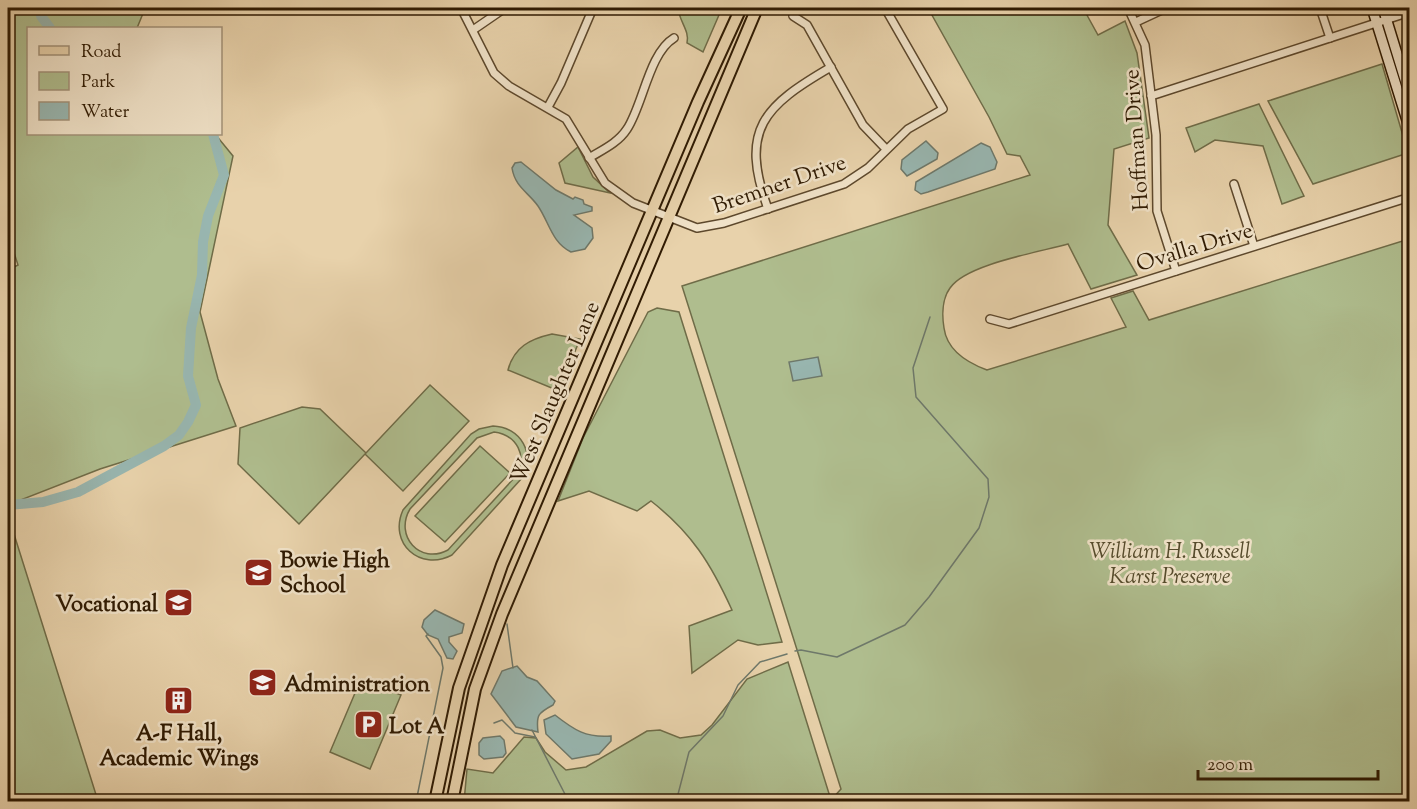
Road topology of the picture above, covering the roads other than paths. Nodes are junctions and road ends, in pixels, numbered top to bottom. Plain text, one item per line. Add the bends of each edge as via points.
1 (461, 8) edge
2 (505, 8) edge
3 (593, 8) edge
4 (741, 8) edge
5 (885, 8) edge
6 (1128, 8) edge
7 (1320, 8) edge
8 (1372, 8) edge
9 (1383, 8) edge
10 (753, 9) edge
11 (1164, 9) edge
12 (1410, 12) edge
13 (793, 15) dead end
14 (1382, 21) junction
15 (1136, 22) junction
16 (473, 30) junction
17 (674, 38) dead end
18 (1330, 38) junction
19 (831, 67) junction
20 (1151, 96) junction
21 (1410, 96) edge
22 (548, 107) junction
23 (1410, 130) edge
24 (886, 149) junction
25 (589, 158) junction
26 (1234, 184) dead end
27 (1410, 197) edge
28 (768, 209) junction
29 (652, 211) junction
30 (668, 218) junction
31 (1254, 246) junction
32 (1176, 271) junction
33 (990, 319) dead end
34 (486, 608) junction
35 (501, 614) junction
36 (435, 801) edge
37 (452, 801) edge

1 - 16 street, Bremner Drive
2 - 16 street
3 - 22 street
4 - 29 main road, West Slaughter Lane
5 - 24 street, Bremner Drive via 943,109 908,129
6 - 15 street, Hoffman Drive
7 - 18 street
8 - 14 main road
9 - 14 main road
10 - 30 main road, West Slaughter Lane
11 - 15 street
12 - 14 street
13 - 19 street via 807,25
14 - 18 street
14 - 21 main road
14 - 23 main road
15 - 20 street, Hoffman Drive via 1145,45
16 - 22 street, Bremner Drive via 489,65 501,79
17 - 25 street via 660,51 628,128 613,144
18 - 20 street
19 - 24 street via 863,125
19 - 28 street via 784,95 763,123 756,166
20 - 32 street, Hoffman Drive via 1157,211
22 - 25 street, Bremner Drive via 570,124
24 - 28 street, Bremner Drive via 851,180
25 - 29 street, Bremner Drive via 615,192
26 - 31 street
27 - 31 street, Ovalla Drive
28 - 30 street, Bremner Drive via 705,227 688,226
29 - 30 street, Bremner Drive
29 - 34 main road, West Slaughter Lane
30 - 35 main road, West Slaughter Lane
31 - 32 street, Ovalla Drive
32 - 33 street, Ovalla Drive via 1010,324
34 - 35 main road
34 - 36 main road, West Slaughter Lane via 459,688
35 - 37 main road, West Slaughter Lane via 476,689

